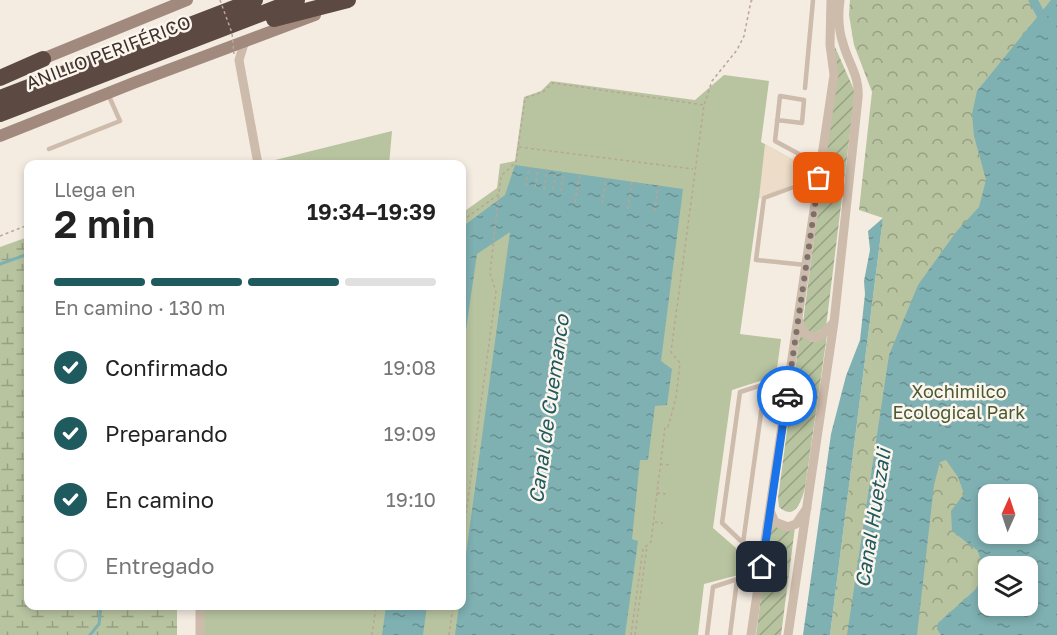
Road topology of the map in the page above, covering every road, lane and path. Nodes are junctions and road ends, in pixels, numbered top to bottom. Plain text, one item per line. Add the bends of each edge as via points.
1 (187, 0) edge
2 (219, 0) edge
3 (255, 0) edge
4 (297, 0) edge
5 (348, 0) edge
6 (357, 0) edge
7 (755, 0) edge
8 (813, 0) edge
9 (831, 0) edge
10 (840, 0) edge
11 (243, 21) junction
12 (245, 41) junction
13 (232, 54) junction
14 (43, 58) joint
15 (0, 76) edge
16 (805, 88) dead end
17 (108, 93) junction
18 (0, 98) edge
19 (704, 105) junction
20 (0, 114) edge
21 (777, 120) junction
22 (0, 136) edge
23 (518, 146) junction
24 (49, 149) dead end
25 (255, 160) edge
26 (820, 166) junction
27 (529, 167) dead end
28 (538, 168) dead end
29 (547, 169) dead end
30 (694, 169) junction
31 (556, 171) dead end
32 (564, 172) dead end
33 (580, 174) dead end
34 (606, 178) dead end
35 (819, 178) junction
36 (632, 182) dead end
37 (526, 186) dead end
38 (658, 186) dead end
39 (535, 188) dead end
40 (544, 189) dead end
41 (553, 189) dead end
42 (561, 191) dead end
43 (499, 194) junction
44 (575, 202) dead end
45 (602, 203) dead end
46 (628, 209) dead end
47 (654, 211) dead end
48 (466, 218) edge
49 (24, 227) edge
50 (0, 236) edge
51 (806, 265) junction
52 (798, 319) junction
53 (834, 322) junction
54 (790, 376) junction
55 (765, 384) junction
56 (660, 464) junction
57 (671, 465) dead end
58 (658, 493) junction
59 (667, 494) dead end
60 (808, 507) junction
61 (770, 510) junction
62 (466, 513) edge
63 (655, 522) junction
64 (663, 523) dead end
65 (647, 545) junction
66 (762, 571) junction
67 (737, 580) junction
68 (200, 610) edge
69 (375, 610) edge
70 (452, 610) edge
71 (200, 635) edge
72 (372, 635) edge
73 (449, 635) edge
74 (631, 635) edge
75 (635, 635) edge
76 (707, 635) edge
77 (730, 635) edge
78 (751, 635) edge
79 (788, 635) edge

1 - 14 main road
2 - 13 path, bridge via 232,33
3 - 18 highway, ANILLO PERIFÉRICO
4 - 11 highway, ANILLO PERIFÉRICO
5 - 11 highway via 278,18
6 - 12 main road
7 - 19 path via 751,2 744,36 712,81
8 - 16 lane
9 - 26 street via 834,75
10 - 53 street via 841,37 859,90
11 - 20 highway, ANILLO PERIFÉRICO
12 - 13 main road
12 - 13 street
13 - 17 main road
13 - 25 street
14 - 15 highway
17 - 22 main road
17 - 24 lane via 120,121
19 - 23 path via 553,83 543,92 525,98
19 - 30 path
21 - 21 lane via 780,96 804,100 802,123
21 - 26 lane via 775,141
23 - 30 path
23 - 43 path via 516,162 501,176
26 - 35 street
27 - 37 path
28 - 39 path
29 - 40 path
30 - 56 path via 670,352 680,363 676,398 665,427
31 - 41 path
32 - 42 path
33 - 44 path
34 - 45 path
35 - 51 street
35 - 51 lane via 764,198 762,208 756,260
36 - 46 path
38 - 47 path
43 - 48 path
43 - 62 path via 490,273 496,292
49 - 50 path
51 - 52 street
52 - 53 street via 809,338 824,334
52 - 54 street
53 - 60 street
54 - 55 lane
54 - 61 street
55 - 55 lane via 740,392 722,523 743,543
56 - 57 path
56 - 58 path
58 - 59 path
58 - 63 path
60 - 61 street via 796,524 788,527 774,522
60 - 79 street
61 - 66 street
63 - 64 path
63 - 65 path
65 - 74 path via 643,549
65 - 75 path
66 - 67 lane
66 - 78 street
67 - 76 lane via 713,587
67 - 77 lane
68 - 71 street
69 - 72 path
70 - 73 path

